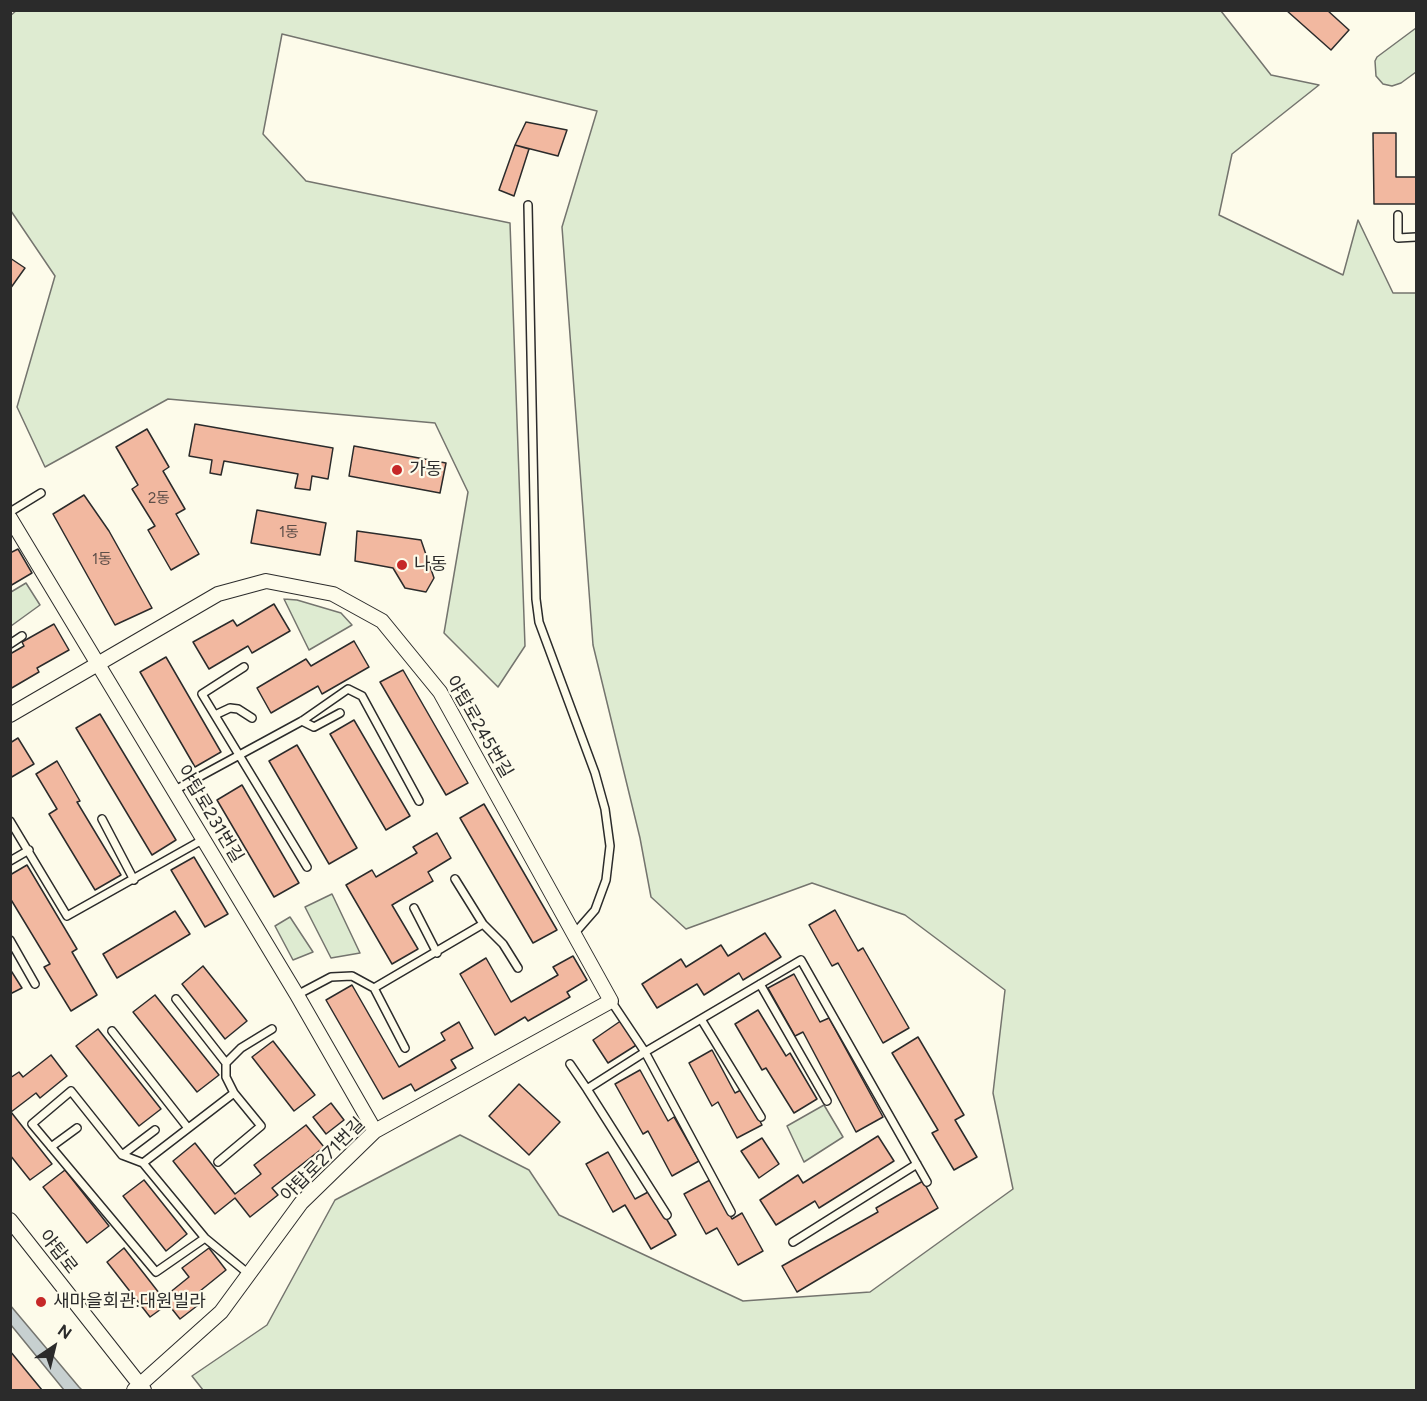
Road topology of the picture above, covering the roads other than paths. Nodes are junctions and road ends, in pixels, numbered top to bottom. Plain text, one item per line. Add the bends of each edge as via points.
1 (528, 205) dead end
2 (1398, 215) dead end
3 (1416, 237) edge
4 (41, 493) dead end
5 (10, 512) edge
6 (10, 518) edge
7 (22, 636) dead end
8 (10, 644) edge
9 (98, 662) junction
10 (244, 667) dead end
11 (340, 714) dead end
12 (10, 715) edge
13 (215, 715) junction
14 (252, 718) dead end
15 (302, 721) junction
16 (240, 756) junction
17 (175, 790) junction
18 (419, 801) dead end
19 (102, 819) dead end
20 (10, 821) edge
21 (204, 839) junction
22 (29, 850) junction
23 (10, 861) edge
24 (307, 867) dead end
25 (455, 879) dead end
26 (134, 880) junction
27 (414, 908) dead end
28 (483, 924) junction
29 (574, 934) junction
30 (10, 940) edge
31 (437, 953) junction
32 (518, 968) dead end
33 (35, 984) dead end
34 (760, 984) junction
35 (374, 988) junction
36 (297, 995) junction
37 (176, 999) dead end
38 (611, 1001) junction
39 (701, 1019) junction
40 (272, 1029) dead end
41 (112, 1031) dead end
42 (405, 1048) dead end
43 (645, 1052) junction
44 (226, 1063) junction
45 (570, 1064) dead end
46 (587, 1089) junction
47 (234, 1093) junction
48 (827, 1101) dead end
49 (761, 1117) dead end
50 (77, 1128) dead end
51 (188, 1128) junction
52 (155, 1130) dead end
53 (375, 1131) junction
54 (51, 1147) junction
55 (122, 1155) junction
56 (218, 1162) dead end
57 (143, 1163) junction
58 (917, 1164) junction
59 (927, 1182) dead end
60 (731, 1212) dead end
61 (667, 1215) dead end
62 (10, 1220) edge
63 (205, 1238) junction
64 (793, 1242) dead end
65 (250, 1275) junction
66 (139, 1389) edge

1 - 29 lane via 536,599 539,622 595,773 610,846 606,879 595,910
2 - 3 lane via 1398,238
4 - 5 lane
6 - 9 street, 야탑로231번길
7 - 8 lane
9 - 12 street, 야탑로245번길
9 - 17 street, 야탑로231번길
9 - 29 street, 야탑로245번길 via 218,594 266,581 333,594 382,621 441,692
10 - 13 lane via 202,694
11 - 15 lane via 314,727
13 - 14 lane via 230,708
13 - 16 lane
15 - 16 lane
15 - 18 lane via 348,689 356,691
16 - 17 lane
16 - 24 lane
17 - 21 street, 야탑로231번길
19 - 26 lane
20 - 22 lane
21 - 26 lane
21 - 36 street, 야탑로231번길
22 - 23 lane
22 - 26 lane via 68,916
25 - 28 lane
27 - 31 lane
28 - 31 lane
28 - 32 lane via 503,944
29 - 38 street, 야탑로245번길
30 - 33 lane
31 - 35 lane
34 - 39 lane
34 - 48 lane
34 - 58 lane via 801,960
35 - 36 lane via 352,976 331,977
35 - 42 lane
36 - 53 street, 야탑로231번길
37 - 44 lane
38 - 43 lane
38 - 53 street, 야탑로271번길
39 - 43 lane
39 - 49 lane
40 - 44 lane via 241,1048
41 - 51 lane
43 - 46 lane
43 - 60 lane
44 - 47 lane via 226,1077
45 - 46 lane
46 - 61 lane
47 - 51 lane
47 - 56 lane via 261,1126
50 - 54 lane
51 - 57 lane
52 - 55 lane
53 - 65 street, 야탑로271번길 via 301,1203
54 - 55 lane via 32,1124 71,1091
54 - 63 lane via 156,1272
55 - 57 lane
57 - 63 lane
58 - 59 lane
58 - 64 lane
62 - 66 street, 야탑로
63 - 65 lane
65 - 66 street, 야탑로271번길 via 221,1312

